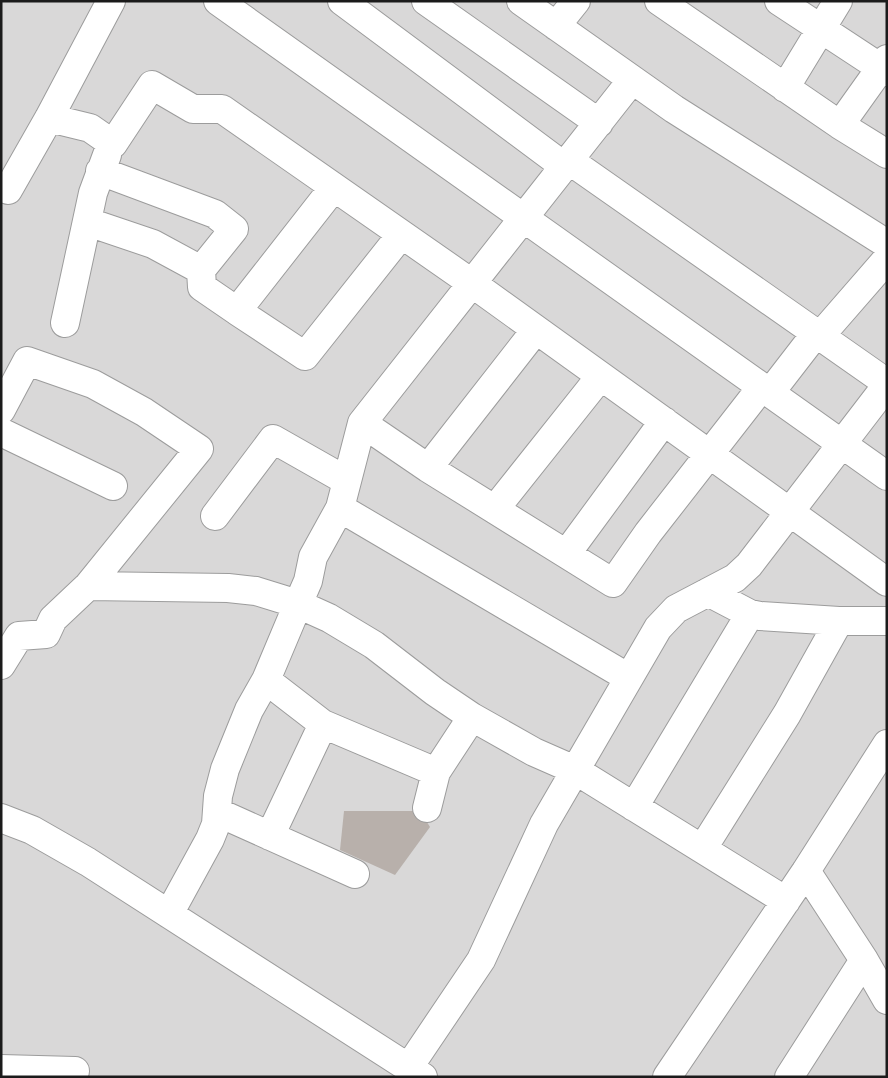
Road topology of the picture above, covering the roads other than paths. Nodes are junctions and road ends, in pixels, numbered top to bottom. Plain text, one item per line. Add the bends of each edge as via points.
1 (111, 1) edge
2 (218, 1) edge
3 (342, 1) edge
4 (426, 1) edge
5 (521, 1) edge
6 (576, 1) edge
7 (659, 1) edge
8 (779, 1) edge
9 (838, 1) edge
10 (556, 26) junction
11 (822, 30) junction
12 (885, 66) edge
13 (632, 80) junction
14 (785, 88) junction
15 (49, 118) junction
16 (599, 123) junction
17 (840, 125) junction
18 (113, 144) junction
19 (887, 154) edge
20 (568, 164) junction
21 (100, 171) junction
22 (1, 187) edge
23 (334, 187) junction
24 (523, 220) junction
25 (88, 222) junction
26 (401, 235) junction
27 (887, 244) edge
28 (887, 259) edge
29 (201, 270) junction
30 (473, 284) junction
31 (237, 311) junction
32 (65, 322) dead end
33 (535, 331) junction
34 (819, 334) junction
35 (600, 377) junction
36 (887, 384) edge
37 (767, 390) junction
38 (1, 410) edge
39 (664, 421) junction
40 (362, 423) junction
41 (1, 432) edge
42 (842, 444) junction
43 (710, 453) junction
44 (428, 468) junction
45 (887, 476) edge
46 (347, 481) junction
47 (113, 486) dead end
48 (340, 508) junction
49 (495, 509) junction
50 (790, 511) junction
51 (215, 516) dead end
52 (567, 553) junction
53 (887, 582) edge
54 (88, 586) junction
55 (708, 592) junction
56 (298, 604) junction
57 (750, 614) junction
58 (839, 621) junction
59 (887, 622) edge
60 (10, 634) edge
61 (1, 665) edge
62 (629, 678) junction
63 (266, 680) junction
64 (472, 717) junction
65 (323, 724) junction
66 (886, 746) edge
67 (575, 770) junction
68 (436, 772) junction
69 (634, 807) junction
70 (427, 808) dead end
71 (218, 812) junction
72 (1, 818) edge
73 (270, 836) junction
74 (702, 848) junction
75 (806, 871) junction
76 (355, 874) dead end
77 (786, 900) junction
78 (169, 914) junction
79 (864, 960) junction
80 (887, 1000) edge
81 (1, 1069) edge
82 (75, 1071) dead end
83 (416, 1072) edge
84 (667, 1077) edge
85 (789, 1077) edge

1 - 15 street
2 - 24 street
3 - 20 street
4 - 16 street
5 - 10 street
6 - 10 street
7 - 14 street
8 - 11 street
9 - 11 street
10 - 13 street
11 - 12 street
11 - 14 street
12 - 17 street
13 - 16 street
13 - 27 street
14 - 17 street
15 - 18 street via 90,128
15 - 22 street via 8,190
16 - 20 street
17 - 19 street
18 - 21 street
18 - 23 street via 152,85 193,109 222,109
20 - 24 street
20 - 34 street
21 - 25 street
21 - 29 street via 215,214 234,230
23 - 26 street
23 - 31 street
24 - 30 street
24 - 37 street
25 - 29 street via 153,244
25 - 32 street
26 - 30 street
26 - 31 street via 305,356
28 - 34 street
29 - 31 street via 202,287
30 - 33 street
30 - 40 street
33 - 35 street
33 - 44 street
34 - 36 street
34 - 37 street via 776,385
35 - 39 street
35 - 49 street
36 - 42 street
37 - 42 street
37 - 43 street via 757,393
38 - 54 street via 27,360 93,384 144,412 199,449
39 - 43 street
39 - 52 street
40 - 44 street
40 - 46 street
41 - 47 street
42 - 45 street
42 - 50 street
43 - 50 street
43 - 52 street via 613,583
44 - 49 street
46 - 48 street
46 - 51 street via 272,438
48 - 56 street via 313,557
48 - 62 street
49 - 52 street
50 - 53 street
50 - 55 street via 749,565 735,578
54 - 56 street via 228,588 256,591
54 - 60 street via 62,608 46,634
55 - 57 street
55 - 62 street via 676,609 658,628
56 - 63 street
56 - 64 street via 330,618 374,645
57 - 58 street
57 - 69 street
58 - 59 street
58 - 74 street via 787,714
60 - 61 street
62 - 67 street
63 - 65 street
63 - 71 street via 249,710 225,769 218,796
64 - 67 street via 534,752
64 - 68 street
65 - 68 street
65 - 73 street
66 - 75 street
67 - 69 street
67 - 83 street via 544,824 481,960
68 - 70 street
69 - 74 street
71 - 73 street
71 - 78 street via 210,839
72 - 78 street via 32,830
73 - 76 street
74 - 77 street
75 - 77 street
75 - 79 street
77 - 84 street
78 - 83 street
79 - 80 street
79 - 85 street
81 - 82 street

